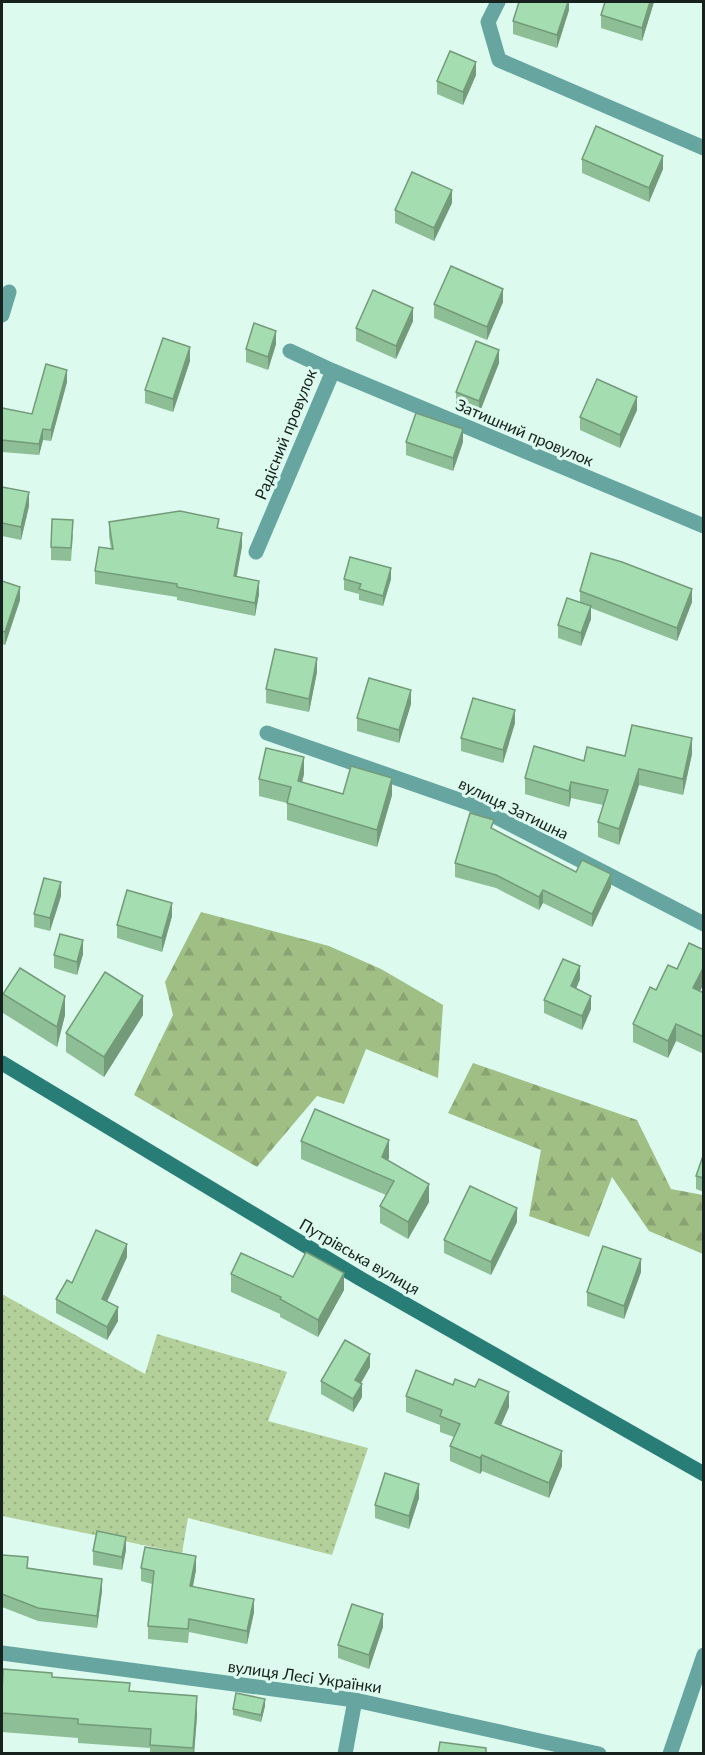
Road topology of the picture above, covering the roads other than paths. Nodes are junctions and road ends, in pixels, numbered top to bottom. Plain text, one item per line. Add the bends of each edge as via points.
1 (498, 2) edge
2 (704, 148) edge
3 (9, 292) dead end
4 (2, 315) edge
5 (290, 351) dead end
6 (333, 371) junction
7 (704, 526) edge
8 (256, 552) dead end
9 (267, 733) dead end
10 (704, 924) edge
11 (2, 1063) edge
12 (704, 1474) edge
13 (2, 1653) edge
14 (704, 1655) edge
15 (356, 1700) junction
16 (345, 1754) edge
17 (599, 1754) edge
18 (670, 1754) edge

1 - 2 street via 488,22 499,60
3 - 4 street
5 - 6 street, Радісний провулок
6 - 7 street, Затишний провулок
6 - 8 street, Радісний провулок
9 - 10 street, вулиця Затишна via 471,804
11 - 12 main road, Путрівська вулиця via 361,1279
13 - 15 street, вулиця Лесі Українки
14 - 18 street
15 - 16 street
15 - 17 street, вулиця Лесі Українки

